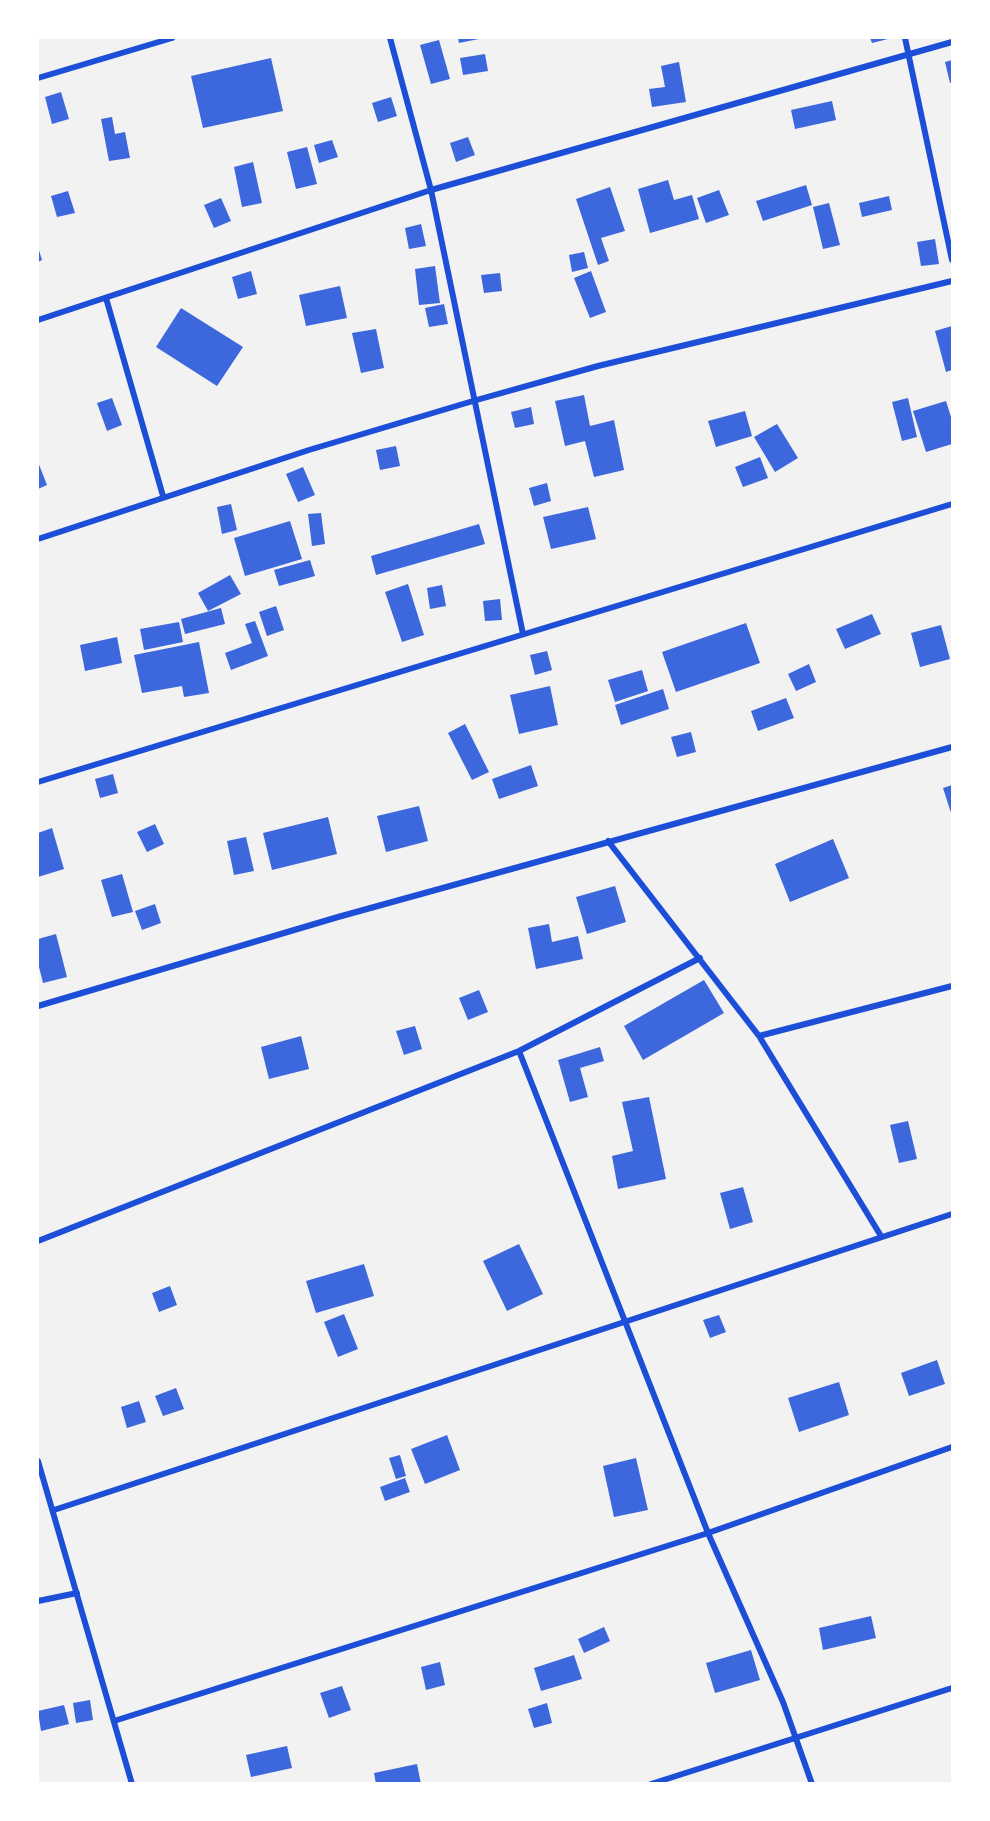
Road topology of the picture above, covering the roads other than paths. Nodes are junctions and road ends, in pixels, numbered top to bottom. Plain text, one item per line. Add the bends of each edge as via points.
1 (172, 38) edge
2 (390, 38) edge
3 (905, 38) edge
4 (952, 42) edge
5 (909, 54) junction
6 (38, 78) edge
7 (431, 190) junction
8 (952, 260) edge
9 (952, 281) edge
10 (106, 298) junction
11 (38, 320) edge
12 (473, 401) junction
13 (164, 496) junction
14 (952, 504) edge
15 (38, 539) edge
16 (523, 634) junction
17 (952, 747) edge
18 (38, 782) edge
19 (608, 842) junction
20 (700, 958) junction
21 (952, 986) edge
22 (38, 1006) edge
23 (759, 1035) junction
24 (519, 1051) junction
25 (952, 1214) edge
26 (881, 1236) junction
27 (38, 1241) edge
28 (625, 1320) junction
29 (952, 1447) edge
30 (38, 1461) edge
31 (54, 1510) junction
32 (708, 1533) junction
33 (76, 1593) junction
34 (38, 1601) edge
35 (952, 1688) edge
36 (114, 1720) junction
37 (796, 1736) junction
38 (132, 1784) edge
39 (651, 1784) edge
40 (812, 1784) edge

1 - 6 street
2 - 7 street
3 - 5 street
4 - 5 street
5 - 7 street
5 - 8 street
7 - 10 street
7 - 12 street
9 - 12 street via 598,366
10 - 11 street
10 - 13 street
12 - 13 street
12 - 16 street
13 - 15 street
14 - 16 street
16 - 18 street
17 - 19 street
19 - 20 street
19 - 22 street
20 - 23 street
20 - 24 street
21 - 23 street
23 - 26 street
24 - 27 street
24 - 28 street
25 - 26 street
26 - 28 street
28 - 31 street
28 - 32 street
29 - 32 street
30 - 31 street
31 - 33 street
32 - 36 street
32 - 37 street
33 - 34 street
33 - 36 street
35 - 37 street
36 - 38 street
37 - 39 street
37 - 40 street

